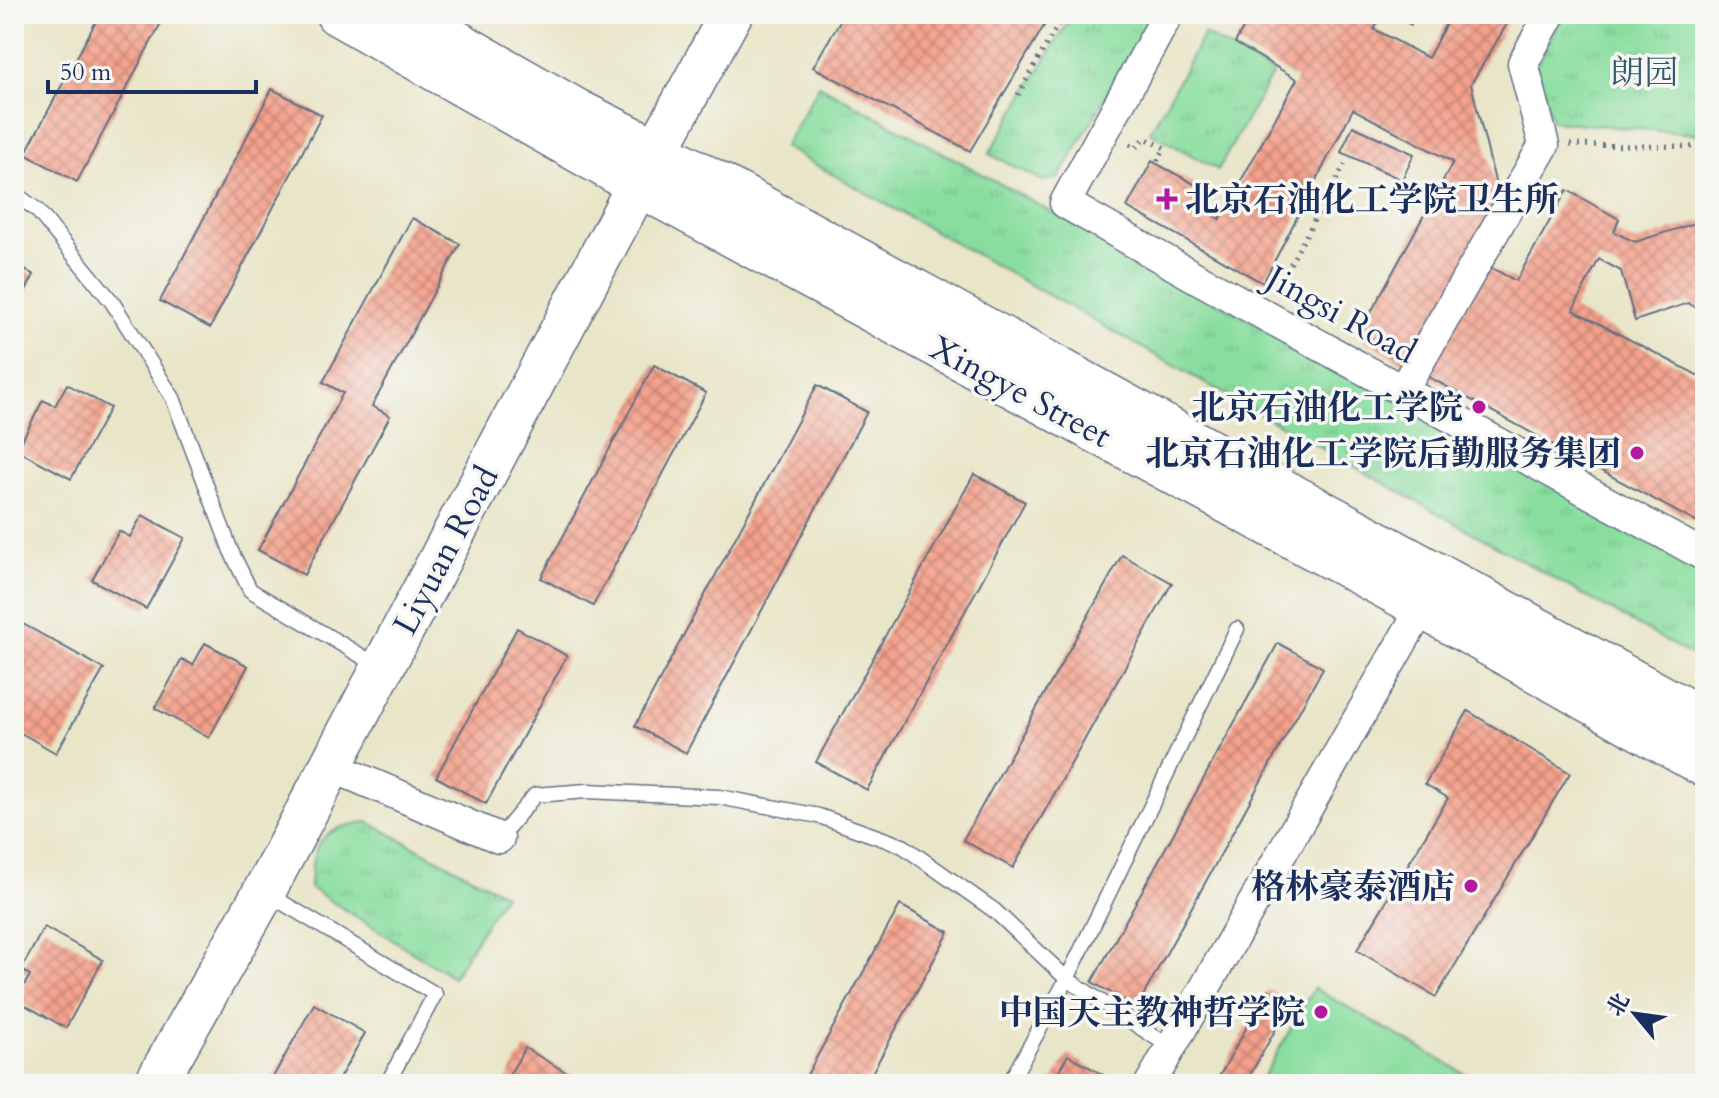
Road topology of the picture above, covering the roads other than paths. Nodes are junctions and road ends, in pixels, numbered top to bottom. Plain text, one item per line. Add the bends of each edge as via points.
1 (337, 14) edge
2 (408, 14) edge
3 (731, 14) edge
4 (1168, 14) edge
5 (1550, 14) edge
6 (648, 168) junction
7 (14, 193) edge
8 (1403, 390) junction
9 (1705, 556) edge
10 (1422, 607) junction
11 (1237, 629) dead end
12 (382, 669) junction
13 (1705, 720) edge
14 (330, 766) junction
15 (1705, 766) edge
16 (499, 838) joint
17 (264, 892) junction
18 (1067, 979) junction
19 (1170, 1047) junction
20 (155, 1084) edge
21 (387, 1084) edge
22 (1009, 1084) edge
23 (1150, 1084) edge

1 - 6 main road, Xingye Street
2 - 6 main road, Xingye Street via 578,111
3 - 6 main road, Liyuan Road
4 - 8 street, Jingsi Road via 1065,203
5 - 8 street via 1523,63 1544,145
6 - 10 main road, Xingye Street
6 - 12 main road, Liyuan Road
6 - 13 main road, Xingye Street
7 - 12 lane via 37,210 112,302 173,398 250,590
8 - 9 street, Jingsi Road
10 - 15 main road, Xingye Street
10 - 19 street
11 - 18 lane
12 - 14 main road, Liyuan Road
14 - 16 street
14 - 17 main road, Liyuan Road
16 - 18 lane via 535,795 587,791 719,797 819,816 903,846 995,911
17 - 20 main road, Liyuan Road
17 - 21 lane via 435,994
18 - 19 lane
18 - 22 lane
19 - 23 street

